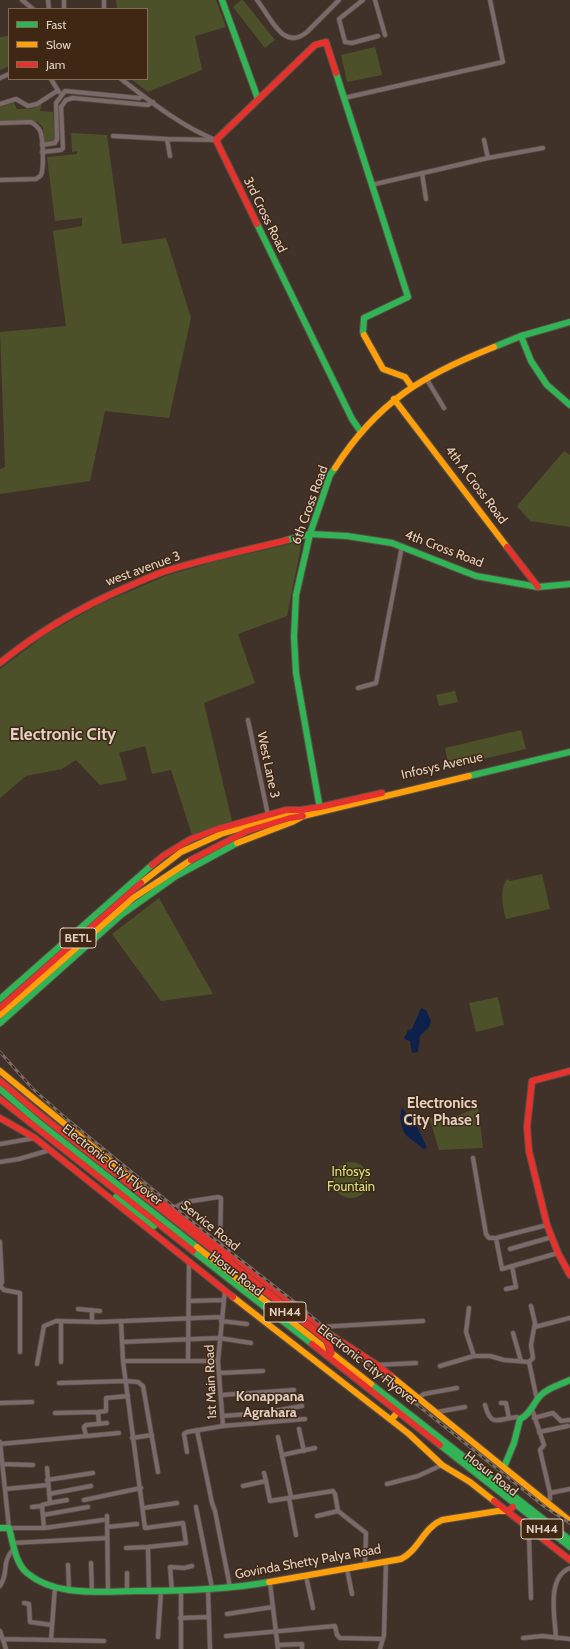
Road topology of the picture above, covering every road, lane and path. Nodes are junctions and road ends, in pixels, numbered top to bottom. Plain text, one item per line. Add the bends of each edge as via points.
1 (22, 0) edge
2 (222, 0) edge
3 (257, 0) edge
4 (339, 0) edge
5 (363, 0) edge
6 (375, 0) edge
7 (490, 0) edge
8 (32, 8) edge
9 (385, 34) dead end
10 (378, 36) dead end
11 (52, 80) edge
12 (122, 80) edge
13 (57, 91) junction
14 (62, 96) junction
15 (125, 96) junction
16 (143, 96) junction
17 (344, 98) junction
18 (258, 99) junction
19 (66, 100) junction
20 (124, 102) junction
21 (152, 102) junction
22 (0, 104) edge
23 (0, 123) edge
24 (114, 136) dead end
25 (167, 139) junction
26 (216, 140) junction
27 (484, 140) dead end
28 (42, 145) junction
29 (543, 148) dead end
30 (42, 152) junction
31 (170, 156) dead end
32 (488, 158) junction
33 (422, 173) junction
34 (0, 180) edge
35 (371, 185) junction
36 (426, 199) dead end
37 (570, 322) edge
38 (521, 336) junction
39 (426, 378) junction
40 (412, 387) junction
41 (394, 399) junction
42 (570, 405) edge
43 (444, 408) dead end
44 (361, 432) junction
45 (310, 534) junction
46 (402, 546) junction
47 (570, 584) edge
48 (538, 587) junction
49 (0, 663) edge
50 (358, 688) dead end
51 (248, 720) dead end
52 (570, 751) edge
53 (320, 809) junction
54 (302, 813) junction
55 (268, 815) junction
56 (31, 984) junction
57 (0, 999) edge
58 (0, 1008) edge
59 (0, 1015) edge
60 (0, 1023) edge
61 (0, 1071) edge
62 (570, 1071) edge
63 (0, 1081) edge
64 (0, 1089) edge
65 (0, 1098) edge
66 (0, 1105) edge
67 (0, 1118) edge
68 (35, 1138) junction
69 (0, 1144) edge
70 (50, 1150) junction
71 (473, 1158) dead end
72 (0, 1162) edge
73 (171, 1209) junction
74 (547, 1224) junction
75 (552, 1237) junction
76 (496, 1238) junction
77 (0, 1242) edge
78 (510, 1249) dead end
79 (220, 1250) junction
80 (558, 1253) junction
81 (189, 1262) junction
82 (512, 1266) junction
83 (1, 1270) edge
84 (570, 1276) edge
85 (0, 1286) edge
86 (225, 1289) junction
87 (506, 1289) dead end
88 (224, 1300) junction
89 (188, 1301) junction
90 (531, 1306) dead end
91 (469, 1308) dead end
92 (78, 1309) dead end
93 (92, 1310) junction
94 (100, 1311) dead end
95 (570, 1318) edge
96 (189, 1319) junction
97 (222, 1319) junction
98 (61, 1321) junction
99 (121, 1321) junction
100 (92, 1322) junction
101 (423, 1322) dead end
102 (247, 1324) dead end
103 (319, 1327) junction
104 (534, 1327) junction
105 (513, 1333) dead end
106 (219, 1338) junction
107 (189, 1339) junction
108 (122, 1342) junction
109 (251, 1343) dead end
110 (20, 1352) dead end
111 (331, 1353) junction
112 (474, 1356) junction
113 (123, 1361) junction
114 (188, 1361) junction
115 (218, 1361) junction
116 (521, 1361) junction
117 (60, 1362) dead end
118 (529, 1362) junction
119 (416, 1363) dead end
120 (37, 1364) dead end
121 (377, 1365) junction
122 (440, 1366) dead end
123 (263, 1371) dead end
124 (219, 1373) junction
125 (570, 1380) edge
126 (126, 1381) junction
127 (59, 1382) dead end
128 (457, 1388) dead end
129 (294, 1390) dead end
130 (411, 1392) joint
131 (221, 1395) junction
132 (128, 1396) junction
133 (418, 1398) junction
134 (537, 1400) junction
135 (32, 1402) dead end
136 (0, 1403) edge
137 (501, 1403) dead end
138 (485, 1405) dead end
139 (302, 1406) dead end
140 (465, 1406) dead end
141 (532, 1408) junction
142 (98, 1412) junction
143 (437, 1412) junction
144 (55, 1413) dead end
145 (222, 1416) junction
146 (393, 1417) junction
147 (305, 1418) dead end
148 (509, 1418) junction
149 (534, 1418) junction
150 (520, 1419) junction
151 (570, 1420) edge
152 (107, 1423) dead end
153 (99, 1424) junction
154 (223, 1426) junction
155 (568, 1426) dead end
156 (299, 1429) dead end
157 (197, 1430) junction
158 (539, 1432) junction
159 (119, 1433) dead end
160 (152, 1435) junction
161 (86, 1436) junction
162 (278, 1437) dead end
163 (132, 1438) junction
164 (0, 1443) edge
165 (315, 1448) dead end
166 (304, 1451) junction
167 (187, 1452) dead end
168 (1, 1455) edge
169 (282, 1455) junction
170 (3, 1464) junction
171 (33, 1465) dead end
172 (442, 1465) junction
173 (504, 1467) junction
174 (47, 1468) dead end
175 (158, 1472) dead end
176 (93, 1473) dead end
177 (264, 1473) dead end
178 (2, 1477) edge
179 (266, 1481) junction
180 (48, 1483) junction
181 (387, 1484) dead end
182 (91, 1486) dead end
183 (243, 1486) dead end
184 (141, 1488) junction
185 (5, 1489) junction
186 (570, 1489) edge
187 (550, 1493) junction
188 (49, 1494) junction
189 (290, 1497) junction
190 (67, 1500) dead end
191 (84, 1500) dead end
192 (547, 1501) junction
193 (50, 1503) junction
194 (178, 1503) dead end
195 (42, 1506) junction
196 (32, 1507) dead end
197 (88, 1507) dead end
198 (196, 1507) dead end
199 (143, 1508) junction
200 (510, 1509) junction
201 (338, 1511) junction
202 (43, 1515) junction
203 (317, 1516) dead end
204 (570, 1521) edge
205 (137, 1524) dead end
206 (107, 1527) junction
207 (0, 1528) edge
208 (9, 1528) junction
209 (44, 1528) junction
210 (533, 1532) junction
211 (570, 1534) edge
212 (296, 1535) dead end
213 (107, 1538) junction
214 (570, 1540) edge
215 (13, 1545) junction
216 (148, 1547) junction
217 (570, 1547) edge
218 (126, 1548) dead end
219 (570, 1551) edge
220 (570, 1560) edge
221 (386, 1561) junction
222 (91, 1563) dead end
223 (68, 1565) dead end
224 (365, 1565) junction
225 (192, 1566) dead end
226 (347, 1568) junction
227 (570, 1568) edge
228 (127, 1573) dead end
229 (306, 1576) junction
230 (270, 1583) junction
231 (0, 1586) edge
232 (54, 1587) junction
233 (230, 1587) junction
234 (210, 1588) junction
235 (69, 1590) junction
236 (181, 1590) junction
237 (161, 1591) junction
238 (172, 1591) junction
239 (92, 1592) junction
240 (108, 1592) junction
241 (127, 1592) junction
242 (149, 1592) junction
243 (352, 1594) dead end
244 (531, 1598) dead end
245 (24, 1603) dead end
246 (273, 1607) junction
247 (313, 1608) dead end
248 (227, 1614) dead end
249 (209, 1617) junction
250 (180, 1618) junction
251 (52, 1625) junction
252 (276, 1631) junction
253 (1, 1634) edge
254 (158, 1636) dead end
255 (226, 1636) dead end
256 (523, 1638) dead end
257 (556, 1638) junction
258 (383, 1639) junction
259 (570, 1639) edge
260 (51, 1640) junction
261 (104, 1641) dead end
262 (278, 1647) edge
263 (6, 1649) edge
264 (181, 1649) edge
265 (210, 1649) edge
266 (302, 1649) edge
267 (380, 1649) edge

1 - 8 street
2 - 18 main road
3 - 4 street via 279,32 285,37 293,38 302,37
5 - 10 street via 339,19 345,42 352,43
6 - 9 street
7 - 17 street via 503,62
11 - 13 street
12 - 16 street
13 - 14 street
13 - 22 street via 37,104 28,106 16,99
14 - 15 street via 66,90
14 - 19 street
14 - 28 street via 56,103 57,139 55,142
15 - 16 street
15 - 20 street
16 - 21 street
17 - 18 main road via 326,42 319,42
17 - 35 main road
18 - 26 main road
19 - 20 street via 73,98
19 - 30 street via 61,107 63,148
20 - 21 street via 148,105
21 - 26 street via 198,133
23 - 28 street via 35,124 41,134
24 - 25 street
25 - 26 street
25 - 31 street
26 - 44 main road, 3rd Cross Road via 352,419
27 - 32 street
28 - 30 street
29 - 32 street
30 - 34 street via 40,176 30,180
32 - 33 street
33 - 35 street
33 - 36 street
35 - 40 main road via 408,297 364,318 363,332 383,369 405,377
37 - 38 main road, 6th Cross Road
38 - 39 main road, 6th Cross Road via 438,370
38 - 42 main road via 531,360 547,385
39 - 40 main road, 6th Cross Road
39 - 43 street
40 - 41 main road, 6th Cross Road
41 - 44 main road, 6th Cross Road
41 - 48 main road, 4th A Cross Road
44 - 45 main road, 6th Cross Road via 330,475
45 - 46 main road, 4th Cross Road via 347,536
45 - 49 main road, west avenue 3 via 168,570 133,584 70,614
45 - 53 main road, 6th Cross Road via 296,595 294,637 296,673
46 - 48 main road, 4th Cross Road via 476,576
46 - 50 street via 376,683
47 - 48 main road, 4th Cross Road
51 - 55 street, West Lane 3
52 - 53 main road, Infosys Avenue
53 - 54 main road, Infosys Avenue
54 - 55 main road via 286,810
54 - 56 main road via 247,831 184,864 133,898
54 - 56 main road, BETL via 221,834 181,852 132,890
54 - 60 main road via 292,822 244,839 219,852 153,891 121,915
55 - 57 main road via 197,836 163,856
56 - 58 main road
56 - 59 main road
61 - 73 main road, Service Road
62 - 74 main road via 532,1081 527,1127 529,1151
63 - 111 main road, bridge via 327,1340
64 - 111 main road, Electronic City Flyover
64 - 211 main road, Hosur Road / NH44 via 24,1105 412,1413
65 - 217 main road, Electronic City Flyover
66 - 146 main road, Hosur Road / NH44 via 231,1284
67 - 68 main road
68 - 69 street
68 - 70 main road
70 - 72 street
70 - 81 main road
71 - 76 street via 486,1234 489,1238
73 - 79 main road, Service Road
73 - 79 street via 186,1202 221,1198
74 - 75 main road
74 - 76 street
75 - 78 street
75 - 80 main road
76 - 82 street via 502,1269
77 - 83 street
79 - 103 main road, Service Road
80 - 82 street
80 - 84 main road
81 - 86 main road
81 - 89 street
82 - 87 street via 516,1287
83 - 85 street
85 - 110 street via 4,1290 20,1293
86 - 88 street, 1st Main Road
86 - 146 main road
88 - 89 street
88 - 97 street, 1st Main Road
89 - 96 street
90 - 104 street
91 - 112 street via 466,1332
92 - 93 street
93 - 94 street
93 - 100 street
95 - 104 street
96 - 97 street
96 - 99 street
96 - 107 street
97 - 102 street
97 - 106 street, 1st Main Road
98 - 100 street
98 - 117 street
98 - 120 street via 49,1322 44,1326
99 - 100 street
99 - 108 street
101 - 103 street
103 - 121 main road, Service Road
104 - 118 street via 531,1345 533,1358
105 - 116 street
106 - 107 street
106 - 109 street
106 - 115 street, 1st Main Road
107 - 108 street
107 - 114 street
108 - 113 street
111 - 214 main road, Electronic City Flyover
112 - 116 street
112 - 122 street
113 - 114 street
113 - 126 street
114 - 115 street
115 - 124 street, 1st Main Road
116 - 118 street
118 - 134 street
119 - 121 street
121 - 130 main road, Service Road
123 - 124 street
124 - 131 street, 1st Main Road
125 - 134 main road via 546,1391
126 - 127 street
126 - 132 street
126 - 160 street via 138,1382 143,1386
128 - 133 street via 424,1394
129 - 131 street
130 - 133 main road, Hosur Road
131 - 145 street, 1st Main Road
132 - 142 street via 106,1398 106,1411
132 - 163 street
133 - 143 main road, Hosur Road
134 - 141 main road
135 - 136 street
137 - 148 street via 506,1403
138 - 148 street via 491,1419
139 - 145 street
140 - 143 street
141 - 149 street
141 - 150 main road via 530,1414
142 - 144 street
142 - 153 street
143 - 173 main road, Hosur Road
145 - 154 street, 1st Main Road
146 - 172 main road
146 - 200 main road, Hosur Road / NH44
147 - 154 street
148 - 150 street
149 - 151 street via 553,1413 561,1421
149 - 158 street
150 - 173 main road
152 - 153 street
153 - 161 street via 86,1425
154 - 157 street
155 - 158 street
156 - 166 street
157 - 167 street via 184,1434
157 - 233 street
158 - 187 street via 544,1446 540,1450
159 - 161 street
160 - 163 street
160 - 175 street
161 - 164 street
162 - 169 street
163 - 184 street
164 - 168 street, Govinda Shetty Palya Road
165 - 166 street
166 - 169 street
168 - 170 street, Govinda Shetty Palya Road
169 - 189 street
170 - 171 street
170 - 178 street, Govinda Shetty Palya Road
172 - 181 street via 418,1476
172 - 200 main road
173 - 192 main road, Hosur Road
174 - 180 street
176 - 180 street
177 - 179 street
178 - 185 street, Govinda Shetty Palya Road
179 - 183 street
179 - 189 street via 270,1501
180 - 185 street
180 - 188 street
182 - 188 street
184 - 191 street
184 - 199 street
185 - 208 street, Govinda Shetty Palya Road
186 - 187 street
187 - 192 street via 550,1499
188 - 193 street
189 - 201 street via 331,1490 334,1492
189 - 212 street
190 - 193 street
192 - 204 main road, Hosur Road
193 - 195 street
194 - 199 street
195 - 196 street
195 - 202 street
197 - 202 street
198 - 234 street
199 - 216 street via 145,1528 183,1522 186,1543
200 - 210 main road, Hosur Road
200 - 219 main road, Hosur Road / NH44
200 - 221 main road, Govinda Shetty Palya Road via 434,1522 426,1529 412,1553 403,1558
201 - 203 street
201 - 224 street via 366,1533
202 - 209 street
205 - 206 street
206 - 209 street via 105,1518
206 - 213 street
207 - 208 main road
208 - 209 street
208 - 215 main road, Govinda Shetty Palya Road
210 - 220 main road, Hosur Road
210 - 244 street via 529,1537
213 - 215 street
213 - 240 street
215 - 231 street via 2,1561 3,1582
215 - 232 main road, Govinda Shetty Palya Road via 26,1572
216 - 218 street
216 - 242 street
221 - 224 main road, Govinda Shetty Palya Road
221 - 258 street
222 - 239 street
223 - 235 street
224 - 226 main road, Govinda Shetty Palya Road
225 - 238 street via 170,1567
226 - 229 main road, Govinda Shetty Palya Road
226 - 243 street
227 - 257 street via 558,1577 554,1591
228 - 241 street
229 - 230 main road, Govinda Shetty Palya Road
229 - 247 street
230 - 233 main road, Govinda Shetty Palya Road
230 - 246 street
232 - 235 main road, Govinda Shetty Palya Road
232 - 251 street
233 - 234 main road, Govinda Shetty Palya Road
234 - 236 main road, Govinda Shetty Palya Road
234 - 249 street
235 - 239 main road, Govinda Shetty Palya Road
236 - 238 main road, Govinda Shetty Palya Road
236 - 250 street
237 - 238 main road, Govinda Shetty Palya Road
237 - 242 main road, Govinda Shetty Palya Road
237 - 254 street
239 - 240 main road, Govinda Shetty Palya Road
240 - 241 main road, Govinda Shetty Palya Road
241 - 242 main road, Govinda Shetty Palya Road
245 - 251 street via 29,1604 30,1622
246 - 248 street
246 - 252 street
249 - 250 street
249 - 265 street
250 - 264 street
251 - 260 street
252 - 255 street
252 - 258 street via 336,1626 340,1638
252 - 262 street
253 - 260 street
253 - 263 street
256 - 257 street
257 - 259 street
258 - 267 street
260 - 261 street
262 - 266 street via 302,1644

